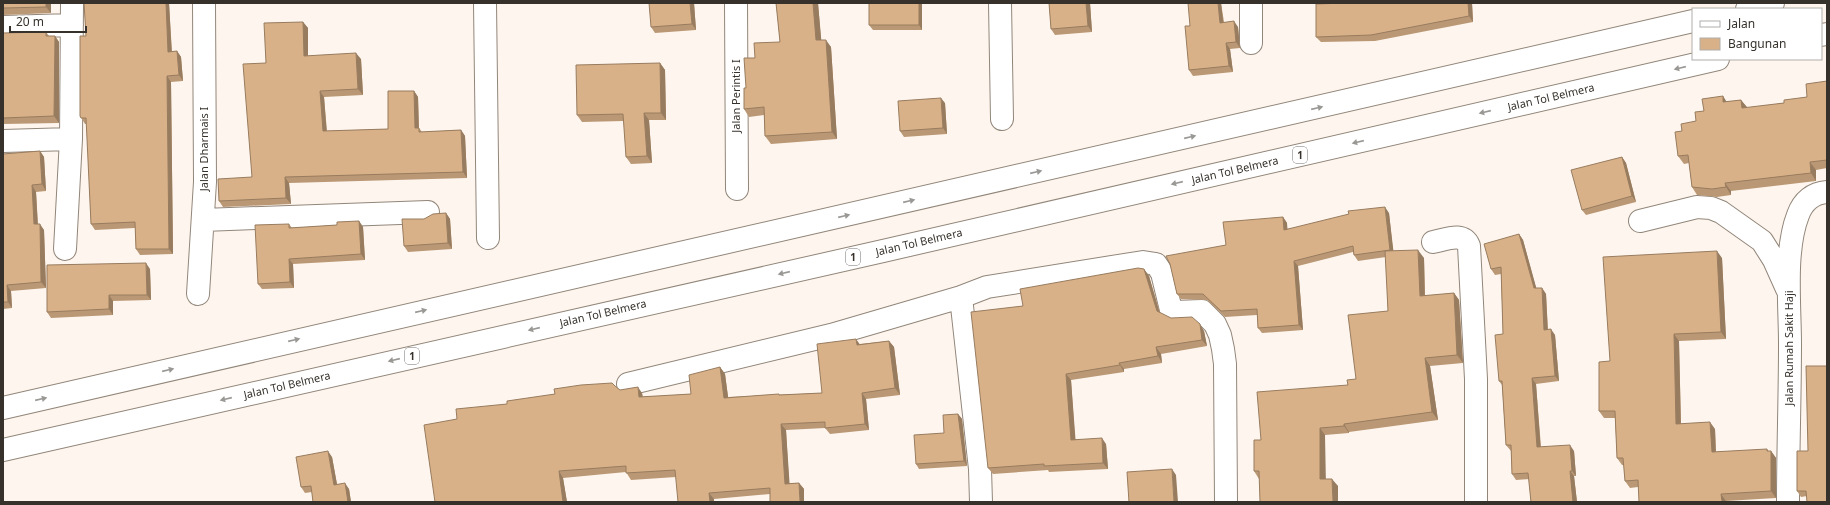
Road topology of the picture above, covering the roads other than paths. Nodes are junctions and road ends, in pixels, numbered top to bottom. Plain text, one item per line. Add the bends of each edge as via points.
1 (72, 3) edge
2 (204, 3) edge
3 (485, 3) edge
4 (736, 3) edge
5 (1000, 3) edge
6 (1251, 3) edge
7 (1773, 3) edge
8 (1751, 8) edge
9 (1692, 21) edge
10 (72, 25) junction
11 (3, 27) edge
12 (1251, 43) dead end
13 (1714, 60) edge
14 (1002, 119) dead end
15 (71, 139) junction
16 (3, 141) edge
17 (737, 189) dead end
18 (1817, 195) edge
19 (428, 212) dead end
20 (203, 220) junction
21 (1640, 222) dead end
22 (488, 238) dead end
23 (1433, 242) dead end
24 (65, 249) dead end
25 (1789, 293) junction
26 (198, 294) dead end
27 (961, 297) junction
28 (628, 384) dead end
29 (3, 408) edge
30 (3, 450) edge
31 (981, 502) edge
32 (1226, 502) edge
33 (1476, 502) edge
34 (1788, 502) edge

1 - 10 main road
2 - 20 main road, Jalan Dharmais I
3 - 22 main road
4 - 17 main road, Jalan Perintis I
5 - 14 main road
6 - 12 main road
7 - 8 main road
29 -> 9 main road
10 - 11 main road
10 - 15 main road
13 -> 30 main road, Jalan Tol Belmera / 1
15 - 16 main road
15 - 24 main road
18 - 25 main road, Jalan Rumah Sakit Haji via 1798,213 1791,237
19 - 20 main road
20 - 26 main road, Jalan Dharmais I
21 - 25 main road via 1697,208 1711,208 1721,212 1762,241
23 - 33 main road via 1460,237 1467,241 1469,246 1476,380
25 - 34 main road, Jalan Rumah Sakit Haji
27 - 28 main road via 831,335
27 - 31 main road via 980,469
27 - 32 main road via 987,287 1143,262 1156,264 1162,274 1171,310 1202,311 1215,324 1220,336 1225,364

